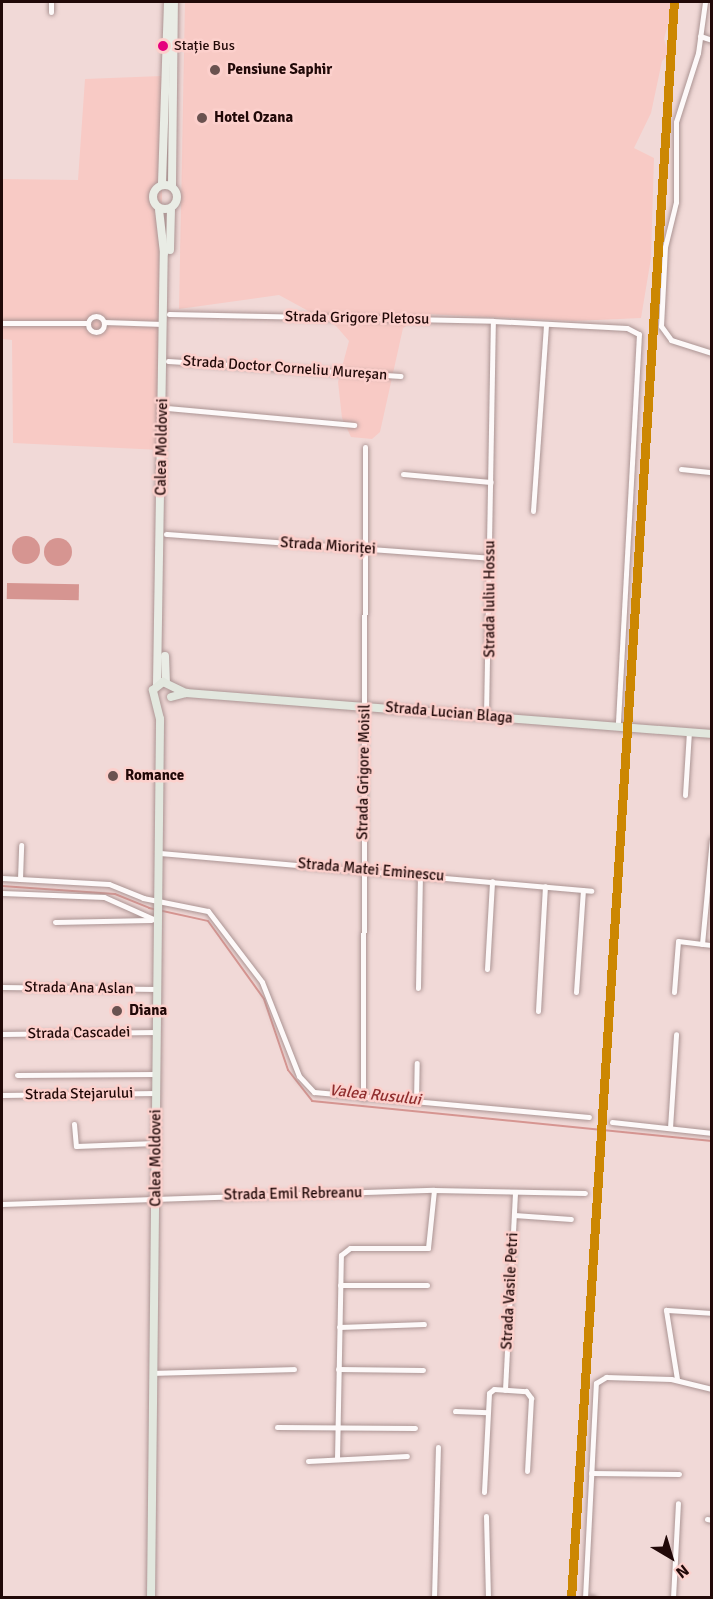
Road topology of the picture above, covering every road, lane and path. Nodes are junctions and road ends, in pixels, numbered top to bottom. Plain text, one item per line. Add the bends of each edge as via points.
1 (51, 2) edge
2 (168, 2) edge
3 (174, 2) edge
4 (705, 2) edge
5 (51, 12) dead end
6 (700, 36) junction
7 (711, 40) edge
8 (162, 183) junction
9 (172, 185) junction
10 (159, 210) junction
11 (171, 210) junction
12 (169, 314) junction
13 (493, 321) junction
14 (104, 322) junction
15 (2, 323) edge
16 (88, 323) junction
17 (163, 324) junction
18 (546, 324) junction
19 (711, 353) edge
20 (168, 361) junction
21 (401, 376) dead end
22 (167, 408) junction
23 (354, 424) dead end
24 (365, 447) dead end
25 (681, 469) dead end
26 (711, 472) edge
27 (403, 474) dead end
28 (491, 482) junction
29 (533, 511) dead end
30 (166, 534) junction
31 (365, 549) junction
32 (490, 558) junction
33 (157, 684) junction
34 (169, 685) junction
35 (186, 693) junction
36 (169, 698) junction
37 (158, 700) junction
38 (366, 706) junction
39 (486, 716) junction
40 (160, 719) junction
41 (618, 725) junction
42 (688, 732) junction
43 (711, 734) edge
44 (685, 795) dead end
45 (711, 839) edge
46 (21, 845) dead end
47 (160, 853) junction
48 (362, 869) junction
49 (420, 874) junction
50 (2, 878) edge
51 (20, 879) junction
52 (492, 881) junction
53 (545, 886) junction
54 (583, 890) junction
55 (591, 891) dead end
56 (2, 893) edge
57 (158, 901) junction
58 (156, 918) junction
59 (55, 922) dead end
60 (702, 944) junction
61 (711, 945) edge
62 (487, 969) dead end
63 (2, 987) edge
64 (418, 988) dead end
65 (158, 989) junction
66 (576, 992) dead end
67 (674, 992) dead end
68 (538, 1011) dead end
69 (157, 1032) junction
70 (2, 1034) edge
71 (676, 1035) dead end
72 (417, 1063) dead end
73 (156, 1074) junction
74 (17, 1075) dead end
75 (156, 1093) junction
76 (2, 1095) edge
77 (363, 1098) junction
78 (416, 1102) junction
79 (589, 1117) dead end
80 (612, 1122) dead end
81 (74, 1124) dead end
82 (670, 1128) junction
83 (711, 1133) edge
84 (155, 1143) junction
85 (434, 1190) junction
86 (515, 1192) junction
87 (585, 1193) dead end
88 (155, 1197) junction
89 (2, 1204) edge
90 (514, 1215) junction
91 (571, 1219) dead end
92 (340, 1285) junction
93 (427, 1286) dead end
94 (711, 1313) edge
95 (424, 1324) dead end
96 (339, 1327) junction
97 (294, 1369) dead end
98 (338, 1369) junction
99 (423, 1370) dead end
100 (152, 1373) junction
101 (676, 1379) junction
102 (711, 1389) edge
103 (505, 1390) junction
104 (455, 1411) dead end
105 (488, 1412) junction
106 (337, 1427) junction
107 (277, 1428) dead end
108 (415, 1428) dead end
109 (438, 1448) dead end
110 (407, 1456) dead end
111 (337, 1459) junction
112 (308, 1461) dead end
113 (527, 1471) dead end
114 (591, 1473) junction
115 (679, 1474) dead end
116 (484, 1492) dead end
117 (678, 1503) dead end
118 (486, 1516) dead end
119 (151, 1598) edge
120 (435, 1598) edge
121 (488, 1598) edge
122 (585, 1598) edge
123 (673, 1598) edge

1 - 5 street
2 - 8 main road
3 - 9 main road
4 - 6 street
6 - 7 street
6 - 19 street via 676,122 676,195 665,247 662,326 671,340
8 - 9 main road
8 - 10 main road via 155,192
9 - 11 main road via 176,195
10 - 11 main road
10 - 17 main road, Calea Moldovei
11 - 12 main road, Calea Moldovei
12 - 13 street, Strada Grigore Pletosu
12 - 20 main road, Calea Moldovei
13 - 18 street, Strada Grigore Pletosu
13 - 28 street, Strada Iuliu Hossu
14 - 16 street via 95,317
14 - 16 street via 96,332
14 - 17 street
15 - 16 street
17 - 33 main road, Calea Moldovei
18 - 29 street
18 - 41 street, Strada Grigore Pletosu via 627,328 639,334
20 - 21 street, Strada Doctor Corneliu Mureșan
20 - 22 main road, Calea Moldovei
22 - 23 street
22 - 30 main road, Calea Moldovei
24 - 31 street, Strada Grigore Moisil
25 - 26 street
27 - 28 street
28 - 32 street, Strada Iuliu Hossu
30 - 31 street, Strada Mioriței
30 - 34 main road, Calea Moldovei
31 - 32 street, Strada Mioriței
31 - 38 street, Strada Grigore Moisil
32 - 39 street, Strada Iuliu Hossu
33 - 34 highway
33 - 37 highway, Calea Moldovei
34 - 35 highway, Strada Lucian Blaga
34 - 36 highway
35 - 36 highway, Strada Lucian Blaga
35 - 38 highway, Strada Lucian Blaga
36 - 37 highway, Strada Lucian Blaga
36 - 40 highway, Calea Moldovei
37 - 40 highway, Calea Moldovei
38 - 39 highway, Strada Lucian Blaga
38 - 48 street, Strada Grigore Moisil
39 - 41 highway, Strada Lucian Blaga
40 - 47 highway, Calea Moldovei
41 - 42 highway, Strada Lucian Blaga
42 - 43 highway, Strada Lucian Blaga
42 - 44 street
45 - 60 street
46 - 51 street
47 - 48 street, Strada Matei Eminescu
47 - 57 highway, Calea Moldovei
48 - 49 street, Strada Matei Eminescu
48 - 77 street, Strada Grigore Moisil
49 - 52 street, Strada Matei Eminescu
49 - 64 street
50 - 51 street
51 - 57 street via 109,884
52 - 53 street, Strada Matei Eminescu
52 - 62 street
53 - 54 street, Strada Matei Eminescu
53 - 68 street
54 - 55 street, Strada Matei Eminescu
54 - 66 street
56 - 58 street via 104,897
57 - 58 highway, Calea Moldovei
57 - 77 street via 208,911 224,928 270,998 303,1082 322,1095
58 - 59 street
58 - 65 highway, Calea Moldovei
60 - 61 street
60 - 67 street via 678,941
63 - 65 street, Strada Ana Aslan
65 - 69 highway, Calea Moldovei
69 - 70 street, Strada Cascadei
69 - 73 highway, Calea Moldovei
71 - 82 street
72 - 78 street
73 - 74 street
73 - 75 highway, Calea Moldovei
75 - 76 street, Strada Stejarului
75 - 84 highway, Calea Moldovei
77 - 78 street
78 - 79 street
80 - 82 street
81 - 84 street via 76,1146
82 - 83 street
84 - 88 highway, Calea Moldovei
85 - 86 street, Strada Emil Rebreanu
85 - 88 street, Strada Emil Rebreanu
85 - 92 street via 431,1246 344,1250
86 - 87 street, Strada Emil Rebreanu
86 - 90 street, Strada Vasile Petri
88 - 89 street, Strada Emil Rebreanu
88 - 100 highway, Calea Moldovei
90 - 91 street
90 - 103 street, Strada Vasile Petri
92 - 93 street
92 - 96 street
94 - 101 street via 666,1310
95 - 96 street
96 - 98 street
97 - 100 street
98 - 99 street
98 - 106 street
100 - 119 highway, Calea Moldovei
101 - 102 street
101 - 114 street via 598,1380
103 - 105 street via 490,1391
103 - 113 street via 526,1391 531,1398
104 - 105 street
105 - 116 street
106 - 107 street
106 - 108 street
106 - 111 street
109 - 120 street
110 - 111 street
111 - 112 street
114 - 115 street
114 - 122 street
117 - 123 street
118 - 121 street

